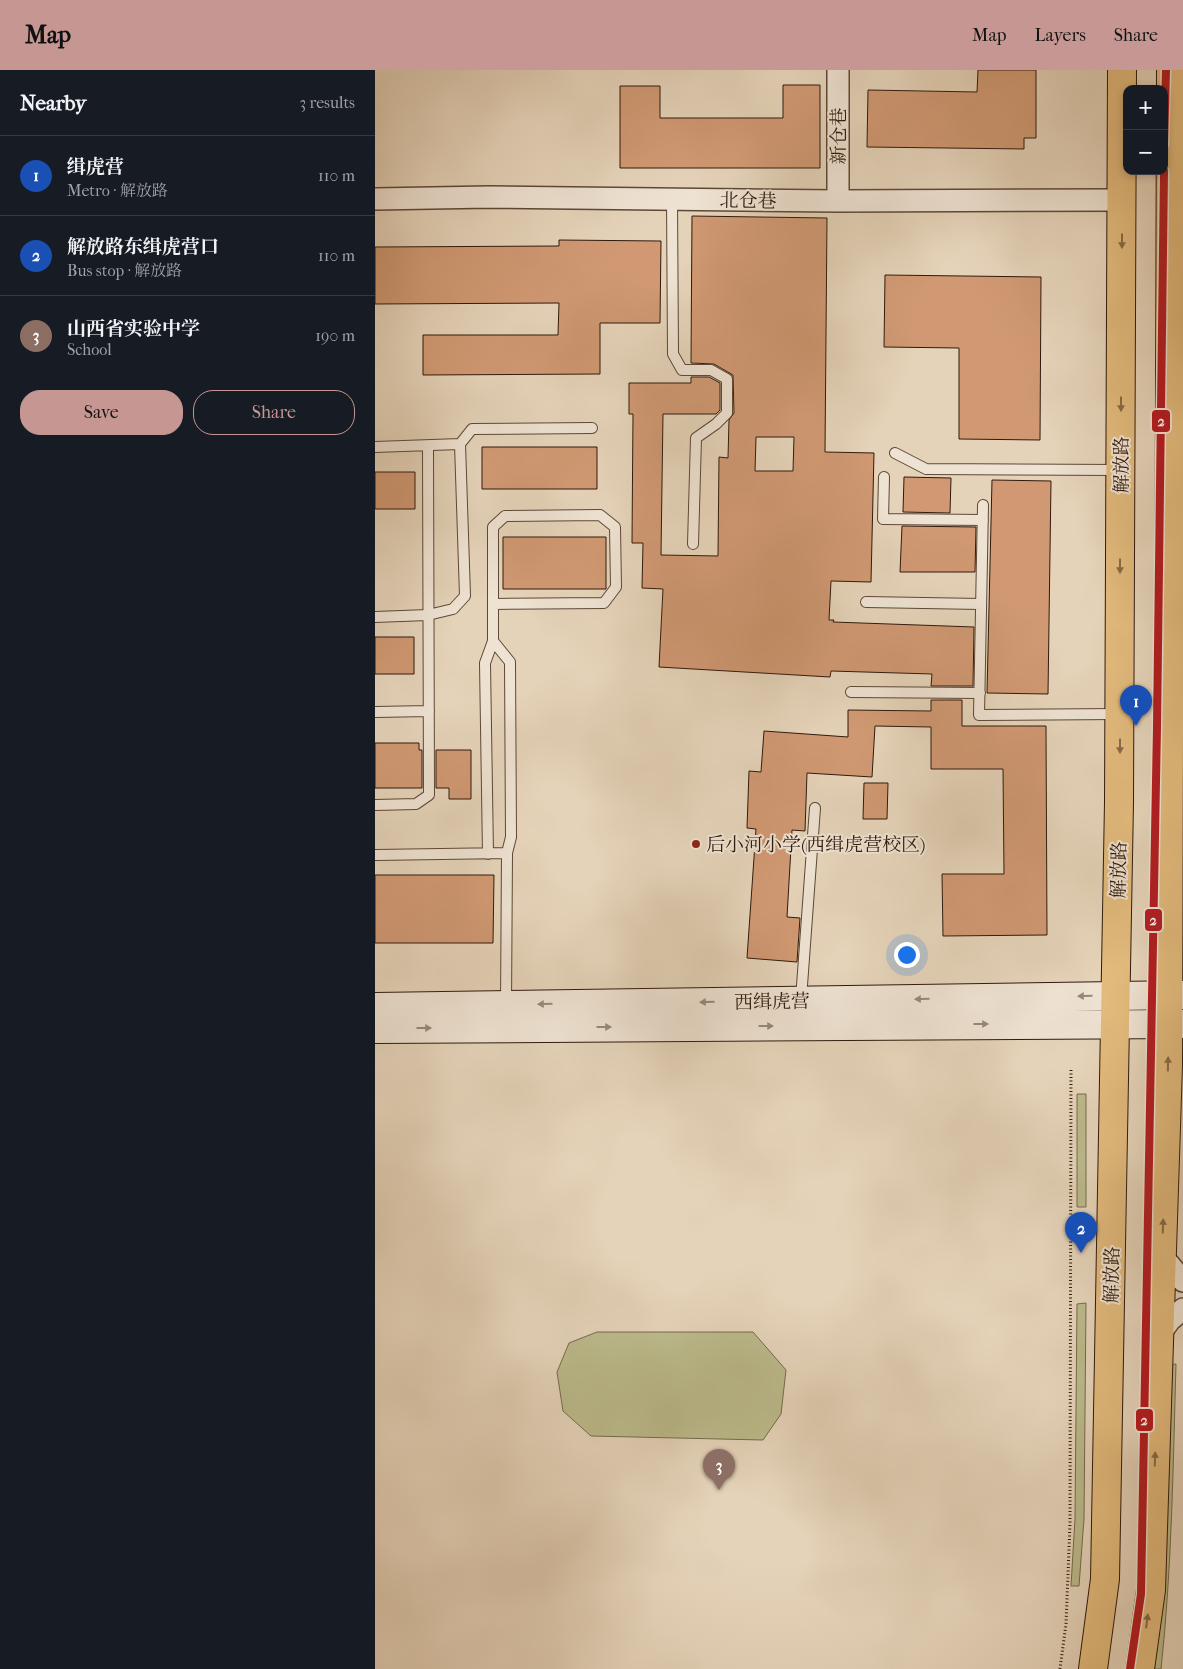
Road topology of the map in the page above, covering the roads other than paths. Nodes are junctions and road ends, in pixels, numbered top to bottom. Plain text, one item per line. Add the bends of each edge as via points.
1 (839, 70) edge
2 (1122, 70) edge
3 (1171, 70) edge
4 (375, 199) edge
5 (672, 199) junction
6 (1176, 199) edge
7 (1122, 200) junction
8 (838, 201) junction
9 (592, 428) dead end
10 (460, 444) junction
11 (427, 446) junction
12 (375, 447) edge
13 (895, 453) dead end
14 (1121, 470) junction
15 (884, 477) dead end
16 (983, 505) dead end
17 (983, 520) junction
18 (693, 544) dead end
19 (866, 602) dead end
20 (493, 604) junction
21 (981, 604) junction
22 (428, 615) junction
23 (375, 617) edge
24 (493, 641) junction
25 (851, 692) dead end
26 (980, 694) junction
27 (429, 711) junction
28 (375, 712) edge
29 (1120, 714) junction
30 (375, 805) edge
31 (815, 808) dead end
32 (488, 854) junction
33 (507, 854) junction
34 (375, 855) edge
35 (1176, 995) edge
36 (1115, 996) junction
37 (801, 1000) junction
38 (506, 1005) junction
39 (375, 1007) edge
40 (1116, 1024) junction
41 (1175, 1024) edge
42 (375, 1029) edge
43 (1162, 1256) junction
44 (1183, 1281) edge
45 (1183, 1309) edge
46 (1159, 1335) junction
47 (1093, 1669) edge
48 (1141, 1669) edge

1 - 8 street, 新仓巷
2 - 7 main road, 解放路
3 - 6 main road
4 - 5 street, 北仓巷
5 - 8 street, 北仓巷
5 - 18 lane via 673,354 683,370 711,370 727,379 727,413 696,438
6 - 35 main road
7 - 8 street, 北仓巷
7 -> 14 main road, 解放路
9 - 10 lane via 471,429
10 - 11 lane
10 - 22 lane via 465,596 453,609
11 - 12 lane
11 - 22 lane
13 - 14 lane via 926,469
14 -> 29 main road, 解放路
15 - 17 lane via 883,519
16 - 17 lane
17 - 21 lane
19 - 21 lane
20 - 20 lane via 493,527 505,516 600,515 615,527 616,587 604,603
20 - 24 lane
21 - 26 lane
22 - 23 lane
22 - 27 lane
24 - 32 lane via 485,663
24 - 33 lane via 510,662 511,837
25 - 26 lane
26 - 29 lane via 979,716
27 - 28 lane
27 - 30 lane via 429,795 416,804
29 -> 36 main road, 解放路
31 - 37 lane
32 - 33 lane
32 - 34 lane
33 - 38 lane
35 - 36 main road, 西缉虎营
35 - 41 main road
36 -> 37 main road, 西缉虎营
36 - 40 main road, 解放路
37 -> 38 main road, 西缉虎营
38 - 39 main road, 西缉虎营
40 - 41 main road, 西缉虎营
42 -> 40 main road, 西缉虎营
40 - 47 main road, 解放路 via 1105,1579
43 -> 41 main road
43 - 44 street
43 - 46 main road
45 - 46 street via 1169,1320
48 -> 46 main road via 1151,1590

